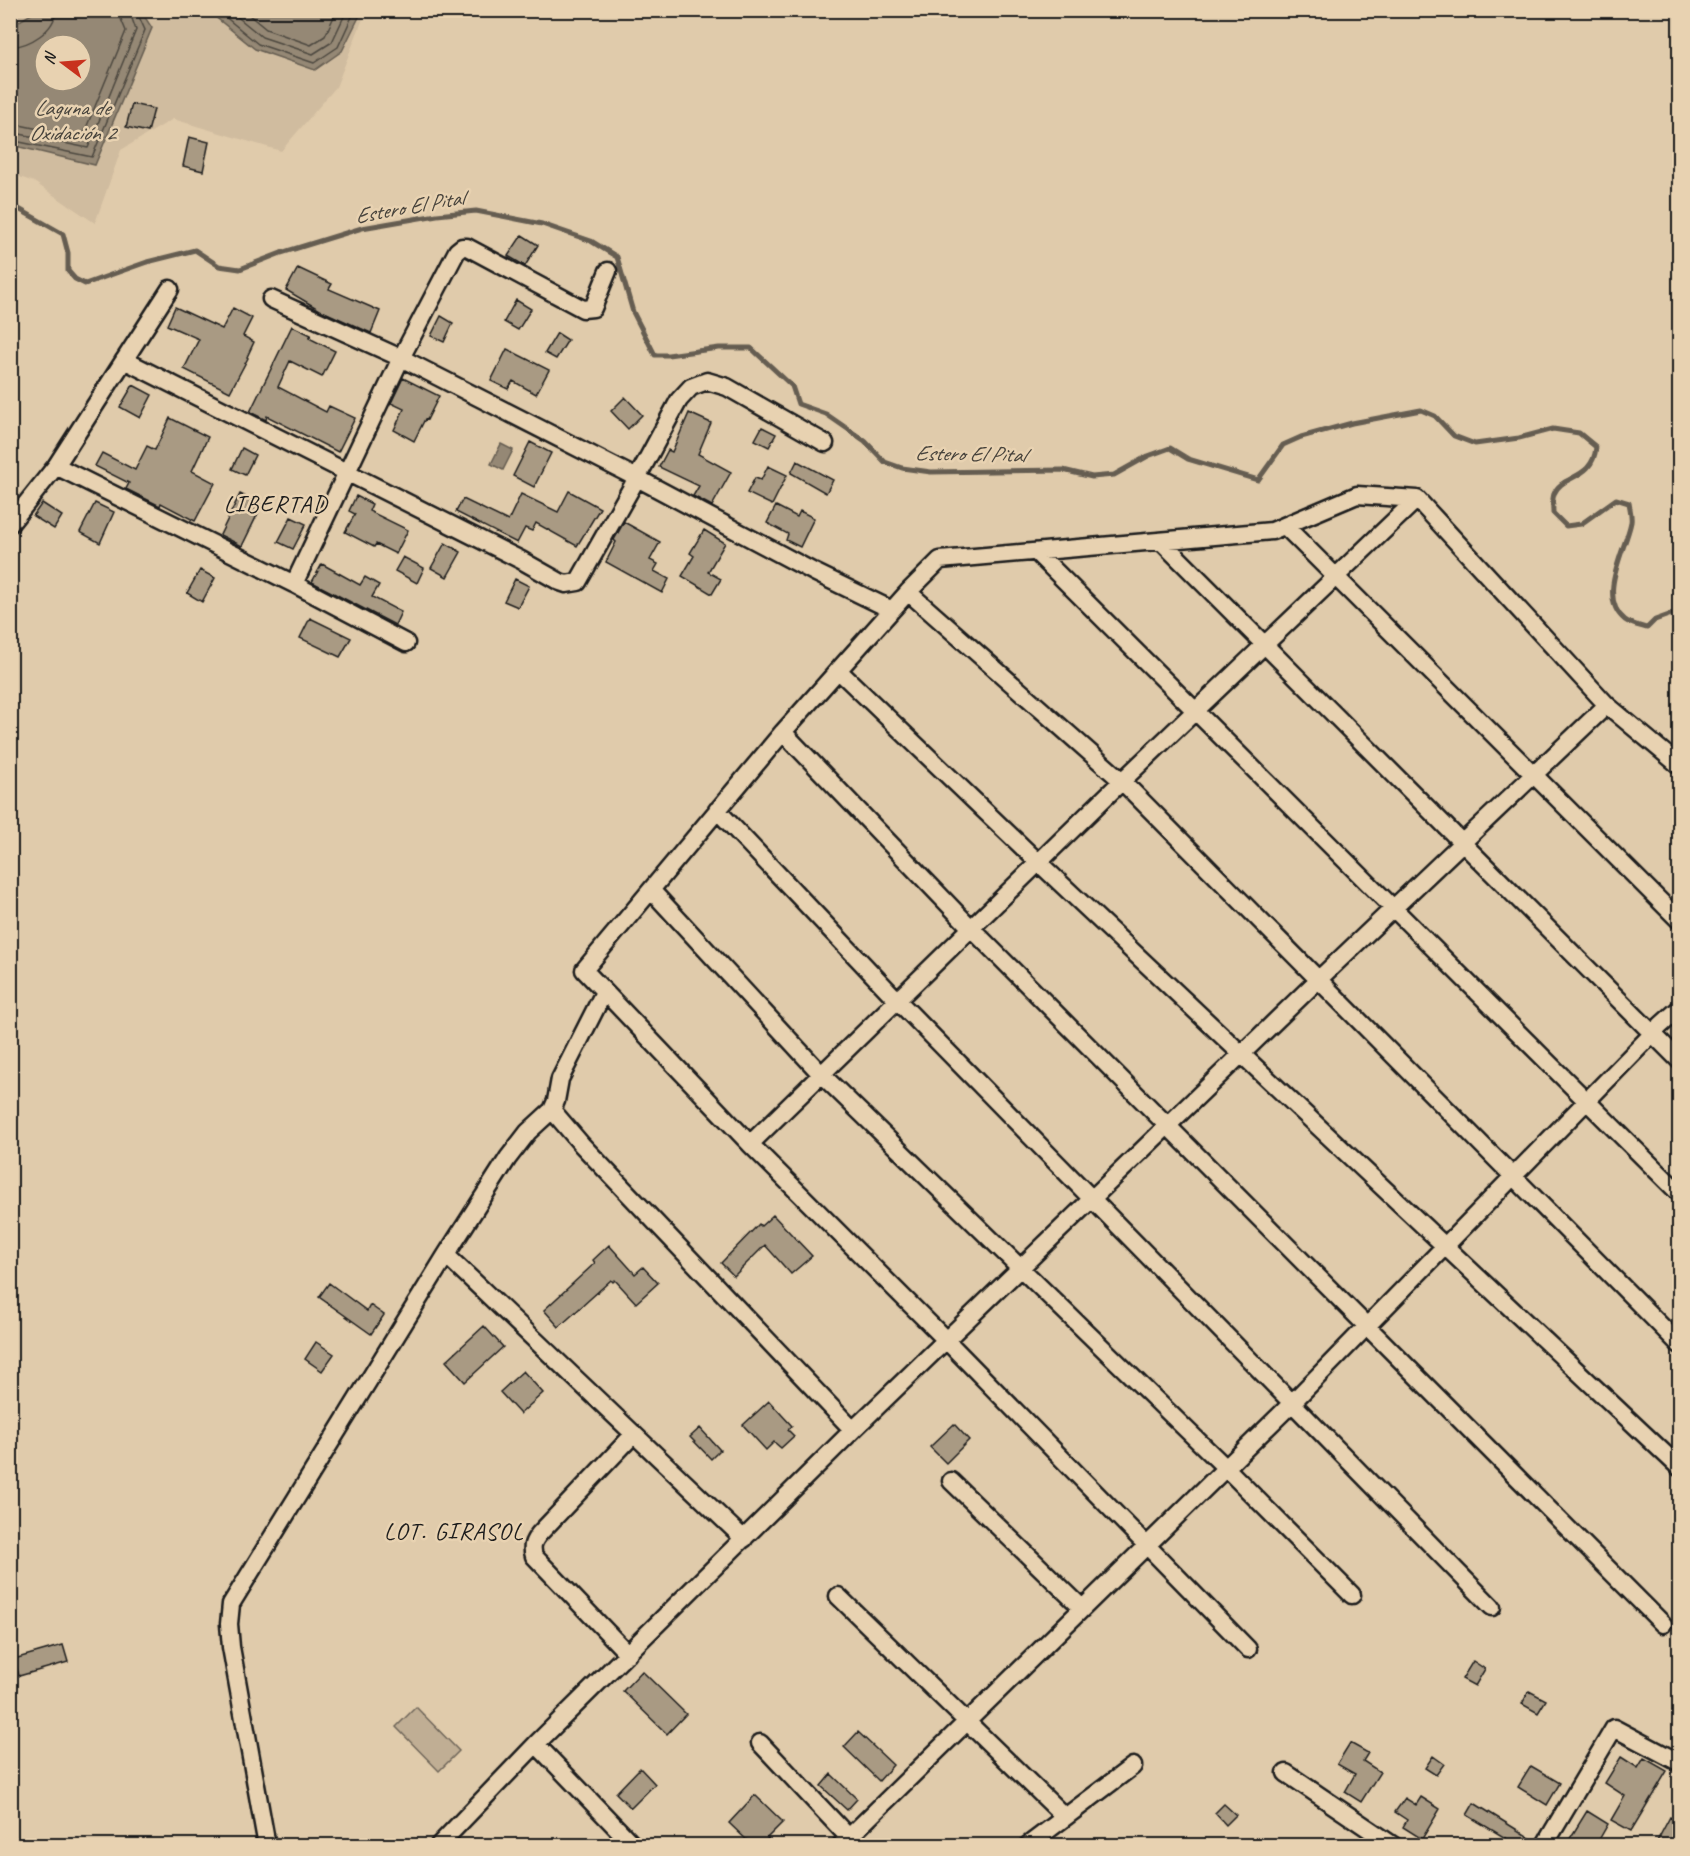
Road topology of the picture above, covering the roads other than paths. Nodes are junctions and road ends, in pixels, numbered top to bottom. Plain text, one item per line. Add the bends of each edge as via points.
1 (608, 271) dead end
2 (170, 289) dead end
3 (271, 299) dead end
4 (401, 358) junction
5 (124, 360) junction
6 (825, 443) dead end
7 (56, 466) junction
8 (347, 473) junction
9 (637, 478) junction
10 (1417, 499) junction
11 (10, 524) edge
12 (1285, 526) junction
13 (1161, 541) junction
14 (1036, 552) junction
15 (1336, 577) junction
16 (294, 584) junction
17 (908, 592) junction
18 (892, 610) junction
19 (406, 644) dead end
20 (1264, 645) junction
21 (839, 671) junction
22 (1607, 705) junction
23 (1196, 711) junction
24 (783, 732) junction
25 (1680, 766) edge
26 (1534, 775) junction
27 (1122, 781) junction
28 (717, 810) junction
29 (1462, 843) junction
30 (1038, 862) junction
31 (651, 890) junction
32 (1393, 908) junction
33 (1680, 921) edge
34 (971, 928) junction
35 (1318, 979) junction
36 (604, 992) junction
37 (897, 1000) junction
38 (1680, 1008) edge
39 (1652, 1033) junction
40 (1241, 1054) junction
41 (1680, 1061) edge
42 (821, 1074) junction
43 (1587, 1101) junction
44 (552, 1110) junction
45 (1168, 1125) junction
46 (750, 1144) junction
47 (1514, 1177) junction
48 (1680, 1194) edge
49 (1091, 1199) junction
50 (1445, 1247) junction
51 (446, 1255) junction
52 (1020, 1269) junction
53 (1368, 1326) junction
54 (946, 1340) junction
55 (1680, 1345) edge
56 (1292, 1403) junction
57 (853, 1430) junction
58 (633, 1434) junction
59 (1226, 1468) junction
60 (1680, 1468) edge
61 (951, 1480) dead end
62 (744, 1539) junction
63 (1147, 1545) junction
64 (1352, 1595) dead end
65 (838, 1596) dead end
66 (1492, 1606) dead end
67 (1082, 1608) junction
68 (1663, 1624) dead end
69 (1248, 1649) dead end
70 (628, 1654) junction
71 (966, 1721) junction
72 (760, 1743) dead end
73 (536, 1744) junction
74 (1680, 1763) edge
75 (1133, 1767) dead end
76 (1286, 1773) dead end
77 (1065, 1817) junction
78 (848, 1843) edge
79 (267, 1845) edge
80 (438, 1845) edge
81 (634, 1845) edge
82 (1027, 1845) edge
83 (1394, 1845) edge
84 (1544, 1845) edge

1 - 4 street via 593,308 583,309 462,247
2 - 5 street
3 - 4 street
4 - 8 street
4 - 9 street
5 - 7 street
5 - 8 street
6 - 9 street via 727,387 707,381 691,387 679,400
7 - 11 street
7 - 16 street
8 - 9 street via 566,584 578,582
8 - 16 street
9 - 18 street
10 - 12 street via 1357,495
10 - 15 street
10 - 22 street
12 - 13 street via 1272,531
12 - 15 street
13 - 14 street
13 - 20 street
14 - 17 street via 940,560
14 - 23 street
15 - 20 street
15 - 26 street
16 - 19 street
17 - 18 street
17 - 27 street
18 - 21 street
20 - 23 street
20 - 29 street
21 - 24 street
21 - 30 street
22 - 25 street
22 - 26 street
23 - 27 street
23 - 32 street
24 - 28 street
24 - 34 street
26 - 29 street
26 - 33 street
27 - 30 street
27 - 35 street
28 - 31 street
28 - 37 street
29 - 32 street
29 - 39 street
30 - 34 street
30 - 40 street
31 - 36 street via 584,970
31 - 42 street
32 - 35 street
32 - 43 street
34 - 37 street
34 - 45 street
35 - 40 street
35 - 47 street
36 - 44 street via 560,1078
36 - 46 street
37 - 42 street
37 - 49 street
38 - 39 street
39 - 41 street
39 - 43 street
40 - 45 street
40 - 50 street
42 - 46 street
42 - 52 street
43 - 47 street
43 - 48 street
44 - 51 street via 508,1158
44 - 57 street
45 - 49 street
45 - 53 street
46 - 54 street
47 - 50 street
47 - 55 street
49 - 52 street
49 - 56 street
50 - 53 street
50 - 60 street
51 - 58 street
51 - 79 street via 231,1604 231,1647
52 - 54 street
52 - 59 street
53 - 56 street
53 - 68 street
54 - 57 street
54 - 63 street
56 - 59 street
56 - 66 street
57 - 62 street
58 - 62 street
58 - 70 street via 539,1534 532,1549 534,1556
59 - 63 street
59 - 64 street
61 - 67 street
62 - 70 street
63 - 67 street
63 - 69 street
65 - 71 street
67 - 71 street
70 - 73 street
71 - 77 street
71 - 78 street
72 - 78 street
73 - 80 street
73 - 81 street
74 - 84 street via 1614,1728
75 - 77 street
76 - 83 street
77 - 82 street

